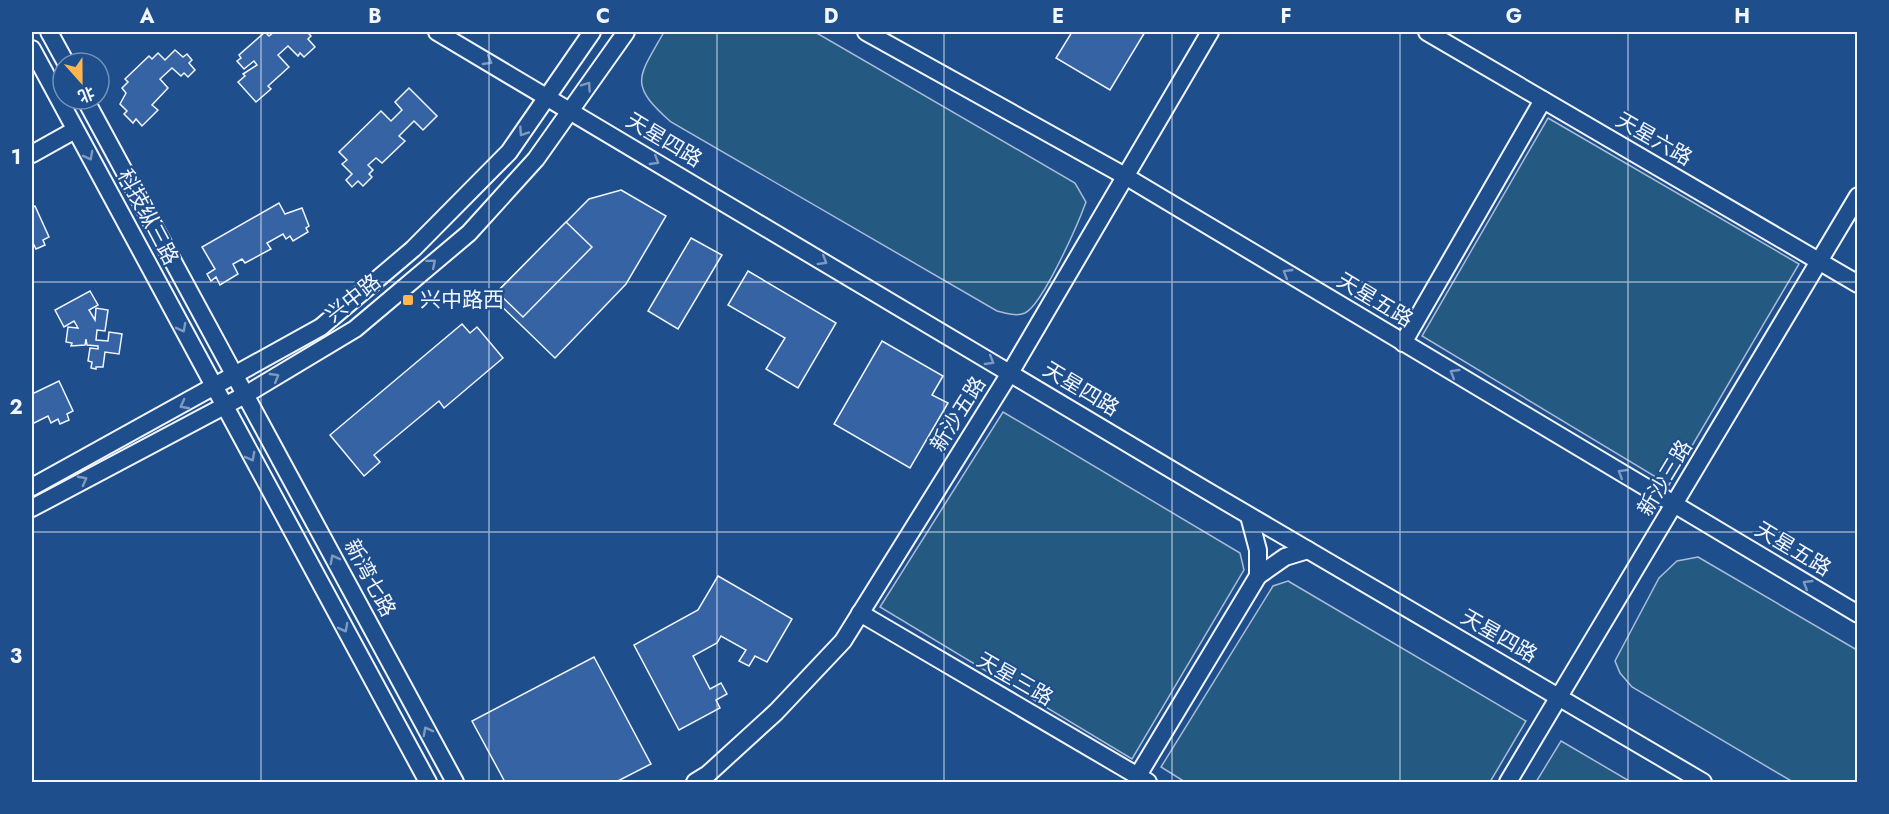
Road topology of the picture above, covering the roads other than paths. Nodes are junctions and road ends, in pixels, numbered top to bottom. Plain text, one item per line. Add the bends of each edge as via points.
1 (49, 32) edge
2 (437, 32) edge
3 (592, 32) edge
4 (626, 32) edge
5 (866, 32) edge
6 (1210, 32) edge
7 (1427, 32) edge
8 (32, 49) edge
9 (59, 51) edge
10 (547, 96) junction
11 (1543, 100) junction
12 (570, 110) junction
13 (92, 111) edge
14 (75, 130) junction
15 (32, 154) edge
16 (1125, 176) junction
17 (1857, 196) edge
18 (1819, 261) junction
19 (1857, 285) edge
20 (1403, 343) junction
21 (1010, 373) junction
22 (235, 377) junction
23 (215, 388) junction
24 (246, 395) junction
25 (224, 406) junction
26 (32, 487) edge
27 (1676, 505) junction
28 (32, 508) edge
29 (1249, 516) junction
30 (1308, 550) junction
31 (1258, 576) junction
32 (860, 614) junction
33 (1857, 614) edge
34 (1560, 698) junction
35 (1142, 780) edge
36 (428, 783) edge
37 (454, 783) edge
38 (695, 783) edge
39 (1508, 783) edge
40 (1703, 783) edge

1 - 9 street
2 -> 10 street, 天星四路
3 - 10 street, 兴中路
12 -> 4 street, 兴中路
5 - 16 street, 天星五路
6 - 16 street, 新沙五路
7 - 11 street, 天星六路
8 - 14 street, 科技纵三路
10 - 12 street, 天星四路
10 -> 22 street, 兴中路 via 509,152 413,249 321,327
11 - 18 street, 天星六路
11 - 20 street
12 -> 21 street, 天星四路
24 -> 12 street, 兴中路 via 355,329 469,232 536,159
13 - 22 street, 科技纵三路
14 - 15 street
14 -> 23 street, 科技纵三路
20 -> 16 street, 天星五路
16 - 21 street, 新沙五路
17 - 18 street, 新沙三路
18 - 19 street, 天星六路
18 - 27 street, 新沙三路
27 -> 20 street, 天星五路
21 - 29 street, 天星四路
21 - 32 street, 新沙五路
22 - 23 street, 兴中路
22 - 24 street, 科技纵三路
23 - 25 street, 科技纵三路
23 -> 26 street, 兴中路
24 - 25 street, 兴中路
37 -> 24 street, 新湾七路
28 -> 25 street, 兴中路
25 -> 36 street
33 -> 27 street, 天星五路
27 - 34 street, 新沙三路
29 - 30 street, 天星四路
29 - 31 street via 1258,550
30 - 31 street via 1285,557
30 - 34 street, 天星四路
31 - 35 street
32 - 35 street, 天星三路
32 - 38 street, 新沙五路 via 843,641 776,712
34 - 39 street, 新沙三路
34 - 40 street, 天星四路

